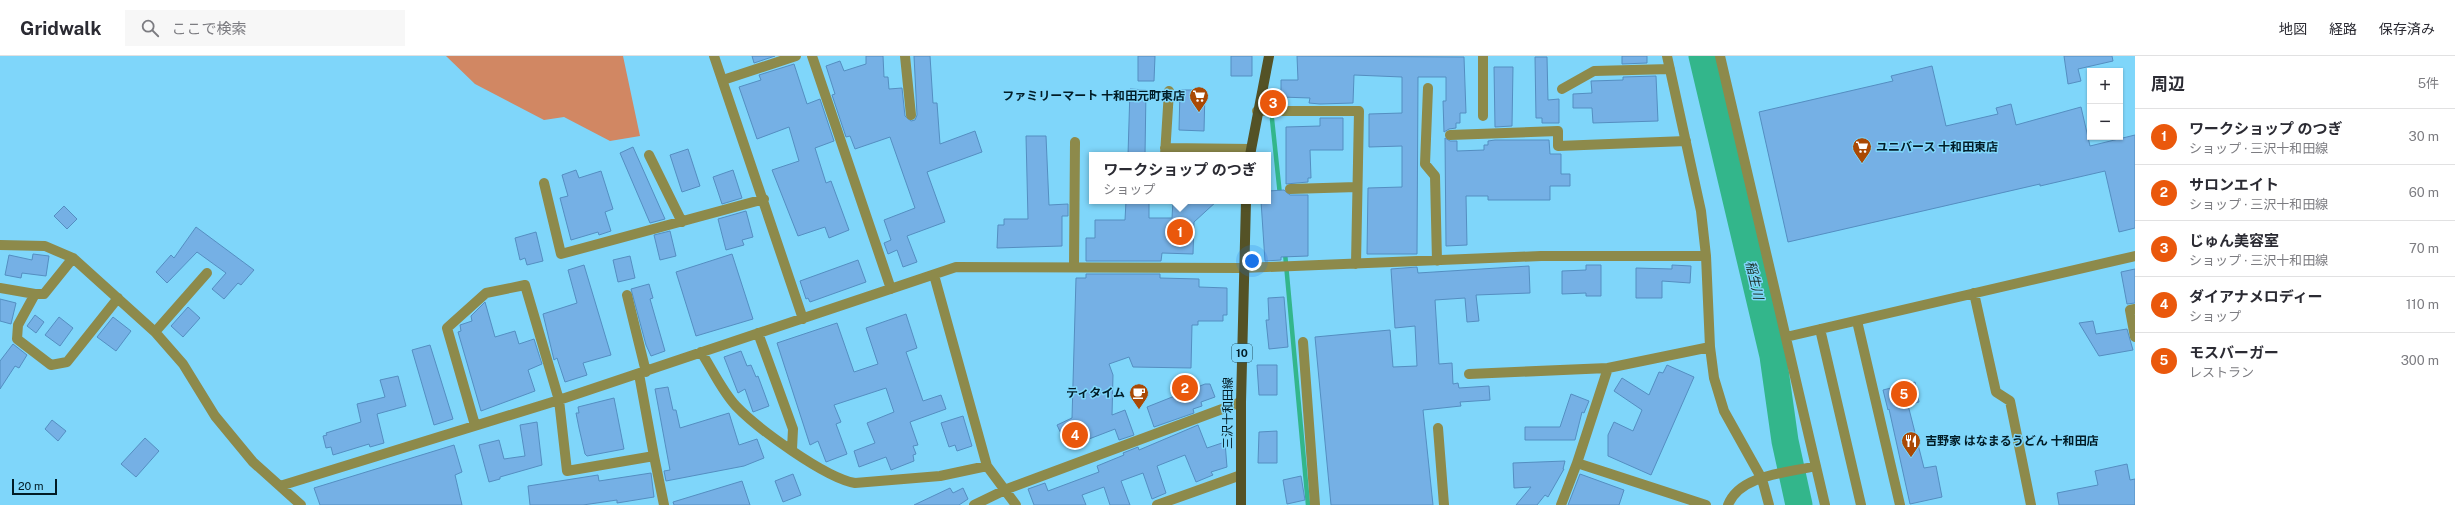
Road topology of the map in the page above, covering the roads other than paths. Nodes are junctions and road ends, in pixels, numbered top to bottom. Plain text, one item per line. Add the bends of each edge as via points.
1 (714, 56) edge
2 (796, 56) edge
3 (812, 56) edge
4 (905, 56) edge
5 (1269, 56) edge
6 (1484, 56) edge
7 (1667, 56) edge
8 (1720, 56) edge
9 (1670, 69) junction
10 (723, 80) junction
11 (1428, 88) dead end
12 (1562, 89) dead end
13 (1169, 91) dead end
14 (1257, 111) junction
15 (911, 115) dead end
16 (1483, 116) dead end
17 (1450, 135) dead end
18 (1686, 141) junction
19 (1075, 142) dead end
20 (1165, 152) edge
21 (1251, 152) edge
22 (649, 155) dead end
23 (544, 183) dead end
24 (1357, 187) junction
25 (1290, 189) dead end
26 (764, 200) junction
27 (1246, 204) edge
28 (682, 222) junction
29 (0, 245) edge
30 (1706, 256) junction
31 (2135, 256) edge
32 (73, 258) junction
33 (1437, 261) junction
34 (1356, 264) junction
35 (1074, 267) junction
36 (1243, 268) junction
37 (207, 273) dead end
38 (934, 275) junction
39 (0, 288) edge
40 (891, 289) junction
41 (1974, 293) junction
42 (35, 294) junction
43 (627, 295) dead end
44 (118, 298) junction
45 (2135, 309) edge
46 (803, 319) junction
47 (1857, 321) junction
48 (1820, 329) junction
49 (155, 332) junction
50 (758, 333) junction
51 (1786, 337) junction
52 (2135, 337) edge
53 (1303, 342) dead end
54 (1710, 347) junction
55 (701, 352) junction
56 (1608, 368) junction
57 (642, 373) junction
58 (1469, 374) dead end
59 (559, 400) junction
60 (1241, 402) junction
61 (475, 425) junction
62 (1438, 428) dead end
63 (792, 449) junction
64 (654, 456) junction
65 (1576, 463) junction
66 (988, 466) junction
67 (1816, 466) junction
68 (1241, 475) junction
69 (1762, 479) junction
70 (280, 486) junction
71 (1007, 489) junction
72 (301, 505) edge
73 (664, 505) edge
74 (974, 505) edge
75 (1016, 505) edge
76 (1157, 505) edge
77 (1241, 505) edge
78 (1315, 505) edge
79 (1444, 505) edge
80 (1562, 505) edge
81 (1706, 505) edge
82 (1728, 505) edge
83 (1769, 505) edge
84 (1825, 505) edge
85 (1861, 505) edge
86 (1900, 505) edge
87 (2031, 505) edge

1 - 10 street
2 - 10 street
3 - 40 street
4 - 15 street
5 - 14 main road
6 - 16 street
7 - 9 street
8 - 51 street
9 - 12 street via 1594,71
9 - 18 street
10 - 26 street
11 - 33 street via 1426,164 1435,176
13 - 20 street
14 - 21 main road
14 - 24 street via 1359,111
17 - 18 street via 1558,131 1558,146
18 - 30 street via 1701,211
19 - 35 street
20 - 21 street
22 - 28 street
23 - 28 street via 561,254
24 - 25 street
24 - 34 street
26 - 28 street
26 - 46 street
27 - 36 main road, 三沢十和田線 / 10
29 - 32 street via 45,246
30 - 33 street via 1541,256
30 - 54 street
31 - 41 street
32 - 42 street via 44,294
32 - 44 street
33 - 34 street
34 - 36 street
35 - 36 street
35 - 38 street via 956,267
36 - 60 main road, 三沢十和田線 / 10
37 - 49 street
38 - 40 street
38 - 66 street
39 - 42 street
40 - 46 street
41 - 47 street
41 - 87 street via 1996,392 2010,401
42 - 44 street via 18,326 17,339 51,366 67,362
43 - 57 street
44 - 49 street
45 - 52 street via 2130,310
46 - 50 street
47 - 48 street
47 - 86 street
48 - 51 street
48 - 85 street
49 - 70 street via 183,364 220,422 253,462
50 - 55 street
50 - 63 street via 793,429
51 - 67 street
53 - 78 street
54 - 56 street
54 - 69 street via 1714,378 1724,411
55 - 57 street
55 - 63 street via 735,404 755,424
56 - 58 street
56 - 65 street
57 - 59 street
57 - 64 street
59 - 61 street
59 - 61 street via 525,285 486,293 447,328
59 - 64 street via 567,472
60 - 68 main road, 三沢十和田線 / 10
60 - 71 street
61 - 70 street
62 - 79 street
63 - 66 street via 842,481 855,483 940,476
64 - 73 street
65 - 80 street
65 - 81 street
66 - 71 street
67 - 69 street
67 - 84 street
68 - 76 street
68 - 77 main road, 三沢十和田線 / 10
69 - 82 street via 1742,486 1731,496
69 - 83 street
70 - 72 street
71 - 74 street
71 - 75 street

